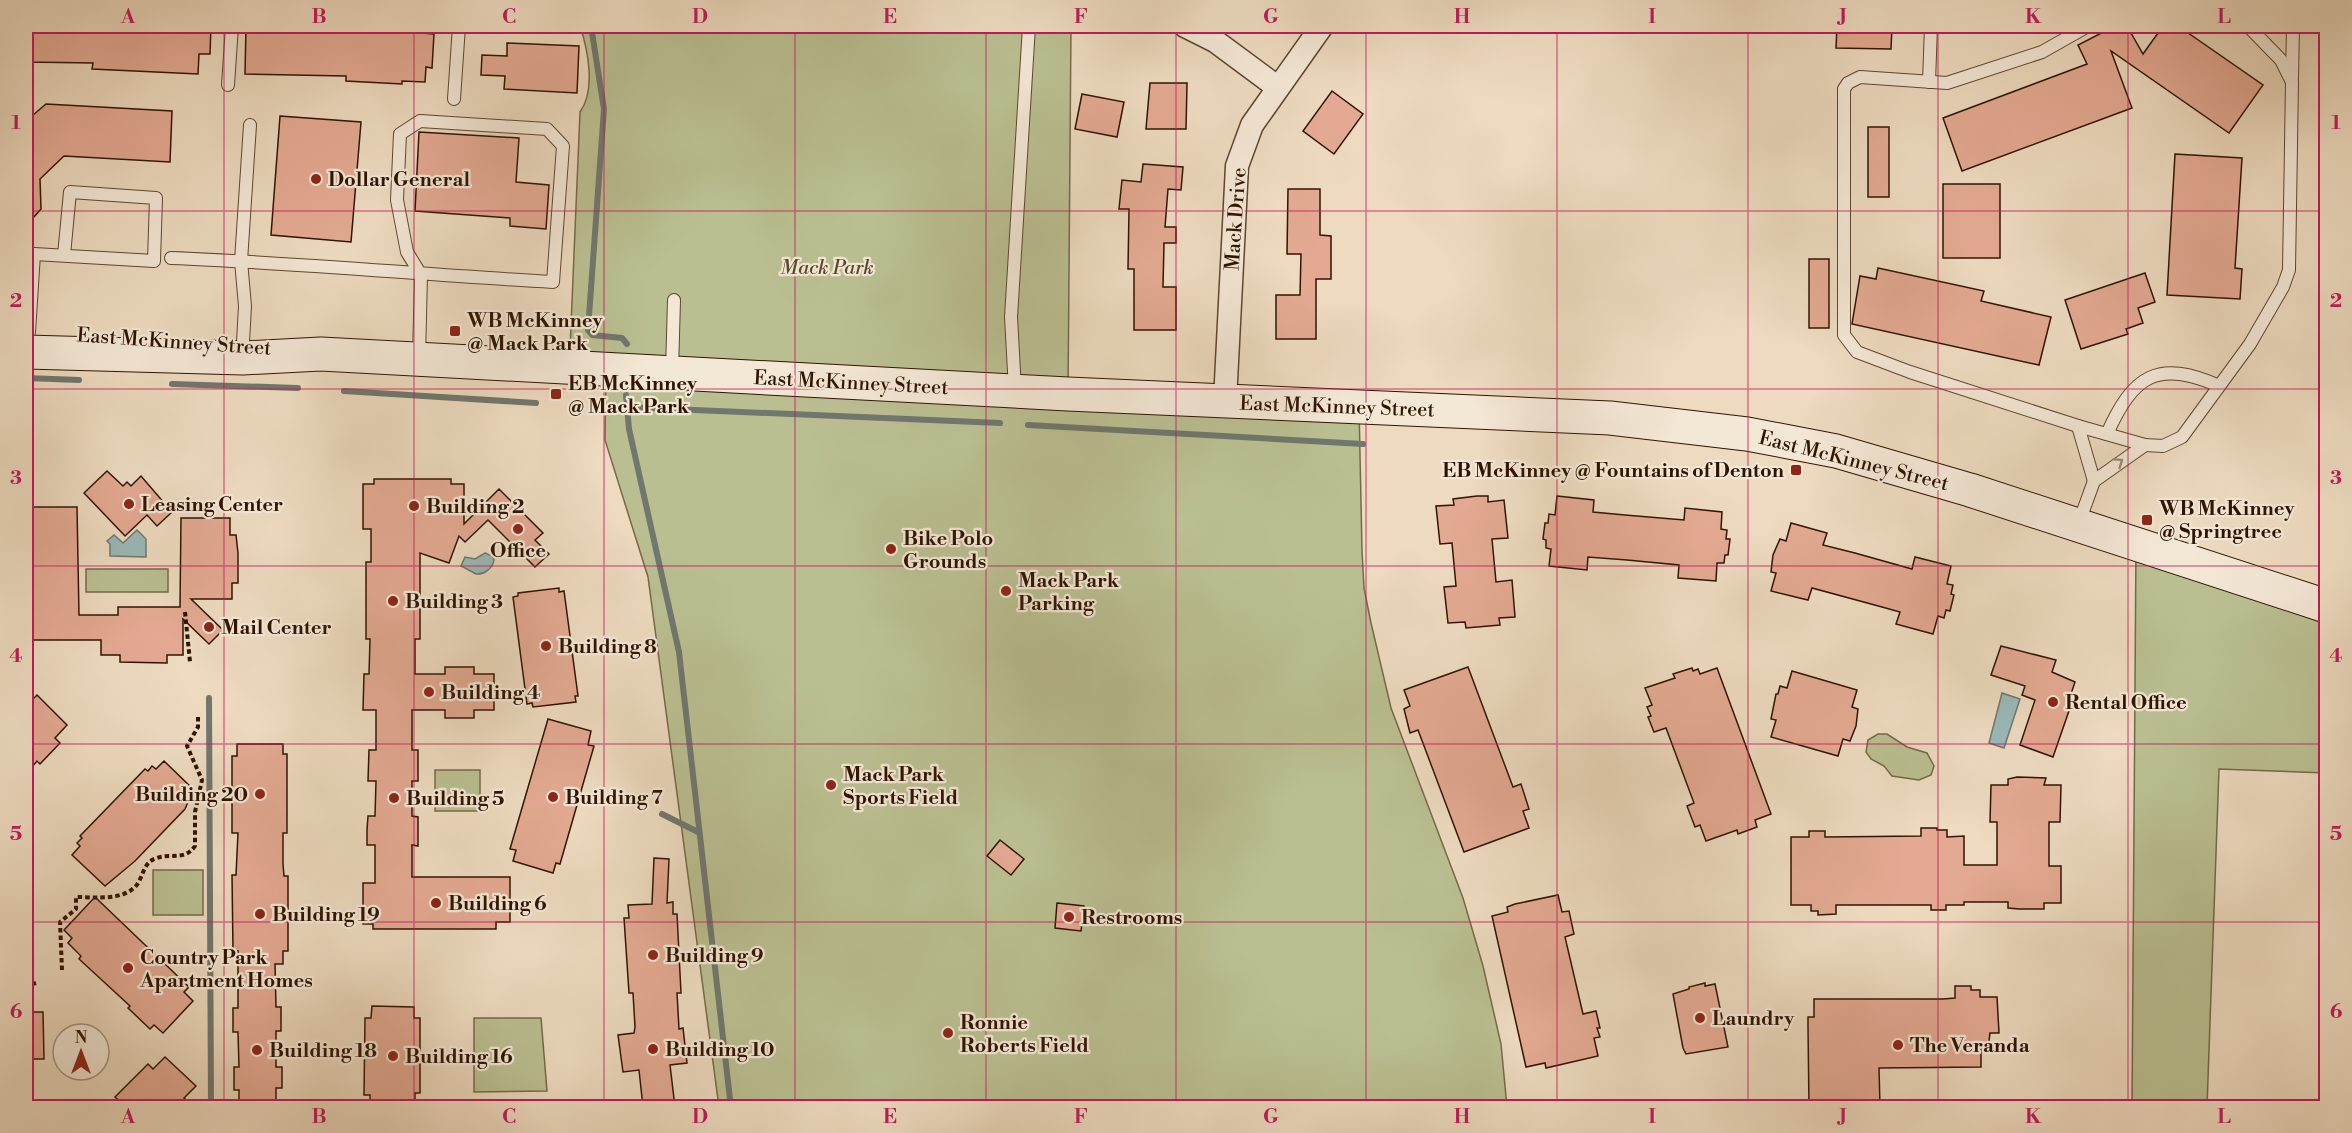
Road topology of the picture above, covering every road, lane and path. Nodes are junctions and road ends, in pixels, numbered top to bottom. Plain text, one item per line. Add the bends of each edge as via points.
1 (232, 26) edge
2 (459, 26) edge
3 (1029, 26) edge
4 (1185, 26) edge
5 (1322, 26) edge
6 (1931, 26) edge
7 (2088, 26) edge
8 (2248, 26) edge
9 (2293, 26) edge
10 (1929, 82) junction
11 (2292, 82) junction
12 (228, 85) dead end
13 (1276, 87) junction
14 (454, 99) dead end
15 (250, 124) dead end
16 (30, 253) edge
17 (64, 255) junction
18 (171, 258) dead end
19 (241, 261) junction
20 (421, 275) junction
21 (674, 300) dead end
22 (27, 339) edge
23 (243, 342) junction
24 (321, 354) junction
25 (418, 359) junction
26 (672, 373) junction
27 (2219, 387) junction
28 (1015, 390) junction
29 (1225, 401) junction
30 (2078, 426) junction
31 (2107, 434) junction
32 (2145, 445) junction
33 (2094, 481) junction
34 (2078, 527) junction
35 (2326, 606) edge
36 (185, 612) dead end
37 (190, 662) dead end
38 (198, 715) dead end
39 (62, 970) dead end
40 (36, 982) dead end
41 (26, 986) edge

1 - 12 lane
2 - 14 lane
3 - 28 lane via 1011,317
4 - 13 street via 1215,41
5 - 13 street, Mack Drive
6 - 10 lane
7 - 10 lane via 2042,52 1947,84
8 - 11 lane via 2281,60
9 - 11 lane
10 - 30 lane via 1860,77 1844,89 1844,334 1857,352
11 - 27 lane via 2289,270 2250,344
13 - 29 street, Mack Drive via 1252,124 1237,166
15 - 19 lane
16 - 17 lane
16 - 22 lane
17 - 17 lane via 154,261 156,198 70,192
18 - 19 lane
19 - 20 lane
19 - 23 lane
20 - 20 lane via 406,252 397,200 400,134 420,121 547,129 563,146 553,282
20 - 25 lane
21 - 26 lane
22 - 23 main road, East McKinney Street
22 - 24 main road, East McKinney Street via 243,358
23 - 24 main road, East McKinney Street
24 - 25 main road, East McKinney Street
25 - 26 main road, East McKinney Street
26 - 28 main road, East McKinney Street
27 - 31 lane via 2193,375 2168,372 2149,377 2131,391
27 - 32 lane via 2182,437 2163,446
28 - 29 main road, East McKinney Street
29 - 34 main road, East McKinney Street via 1610,418 1736,432 1869,460
30 - 31 lane
30 - 33 lane
31 - 32 lane
33 -> 32 lane
33 - 34 lane
34 - 35 main road, East McKinney Street
36 - 37 path
38 - 39 path via 198,727 187,746 202,780 195,812 195,846 181,856 155,858 145,867 135,887 122,895 76,897 76,909 60,922
40 - 41 path

